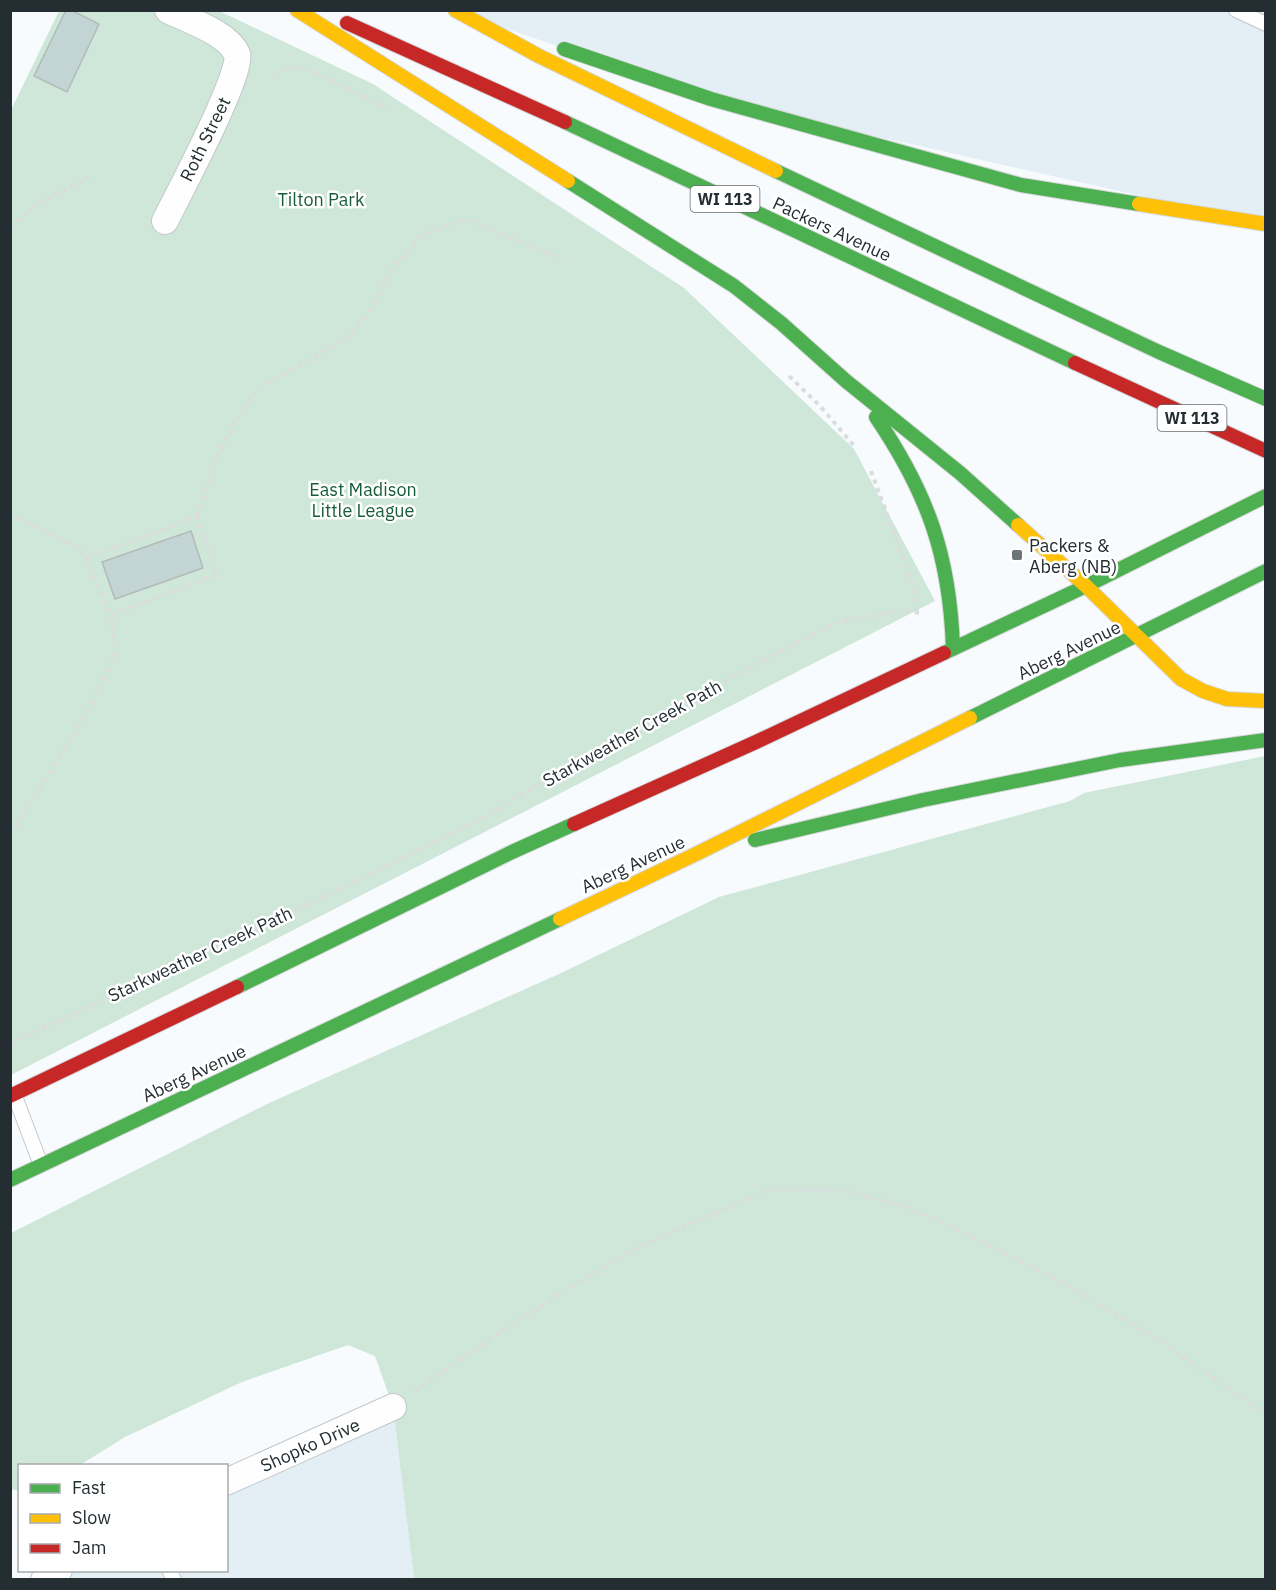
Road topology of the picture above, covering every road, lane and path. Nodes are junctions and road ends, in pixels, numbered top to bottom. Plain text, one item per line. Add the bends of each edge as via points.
1 (168, 10) edge
2 (297, 10) edge
3 (318, 10) edge
4 (1236, 10) edge
5 (459, 13) edge
6 (1266, 24) edge
7 (274, 77) dead end
8 (394, 111) dead end
9 (92, 176) dead end
10 (165, 221) dead end
11 (1266, 224) edge
12 (10, 227) edge
13 (561, 259) dead end
14 (788, 375) dead end
15 (846, 381) junction
16 (1266, 399) edge
17 (1259, 448) edge
18 (860, 452) dead end
19 (868, 462) dead end
20 (1266, 496) edge
21 (10, 514) edge
22 (197, 517) junction
23 (86, 558) junction
24 (1266, 571) edge
25 (1086, 586) junction
26 (953, 610) junction
27 (917, 612) junction
28 (111, 615) junction
29 (1139, 636) junction
30 (953, 649) junction
31 (1266, 701) edge
32 (1266, 740) edge
33 (10, 835) edge
34 (698, 853) junction
35 (10, 1044) edge
36 (12, 1095) edge
37 (41, 1165) junction
38 (10, 1180) edge
39 (393, 1407) joint
40 (1266, 1414) edge
41 (228, 1481) edge

1 - 10 street, Roth Street via 222,37 238,55 238,63 230,88
2 - 15 main road via 721,276
3 - 17 main road, Packers Avenue / WI 113
4 - 6 lane
5 - 11 main road via 711,99 1021,185
5 - 16 main road, Packers Avenue / WI 113 via 688,129
7 - 8 path via 283,69 305,67
9 - 12 path via 37,204
13 - 22 path via 467,219 423,234 395,266 365,318 341,342 258,389 216,458
14 - 18 path
15 - 25 main road via 946,461
15 - 26 main road via 896,445 920,489 945,562
19 - 27 path via 911,579
20 - 25 main road
21 - 23 path via 81,549
22 - 23 path
22 - 28 path via 217,575
23 - 28 path
24 - 29 main road, Aberg Avenue
25 - 29 main road
25 - 30 main road
26 - 27 path, Starkweather Creek Path via 930,617
26 - 30 main road
27 - 35 path, Starkweather Creek Path via 905,610 838,622 651,719 480,819
28 - 33 path via 116,653 111,664 91,706
29 - 31 main road via 1191,686 1227,699
29 - 34 main road, Aberg Avenue
30 - 36 main road via 512,852
32 - 34 main road via 1120,760 923,800
34 - 37 main road, Aberg Avenue
36 - 37 lane
37 - 38 main road, Aberg Avenue
39 - 40 path via 501,1331 635,1248 770,1190 846,1191 909,1208 1064,1283 1163,1343
39 - 41 street, Shopko Drive

